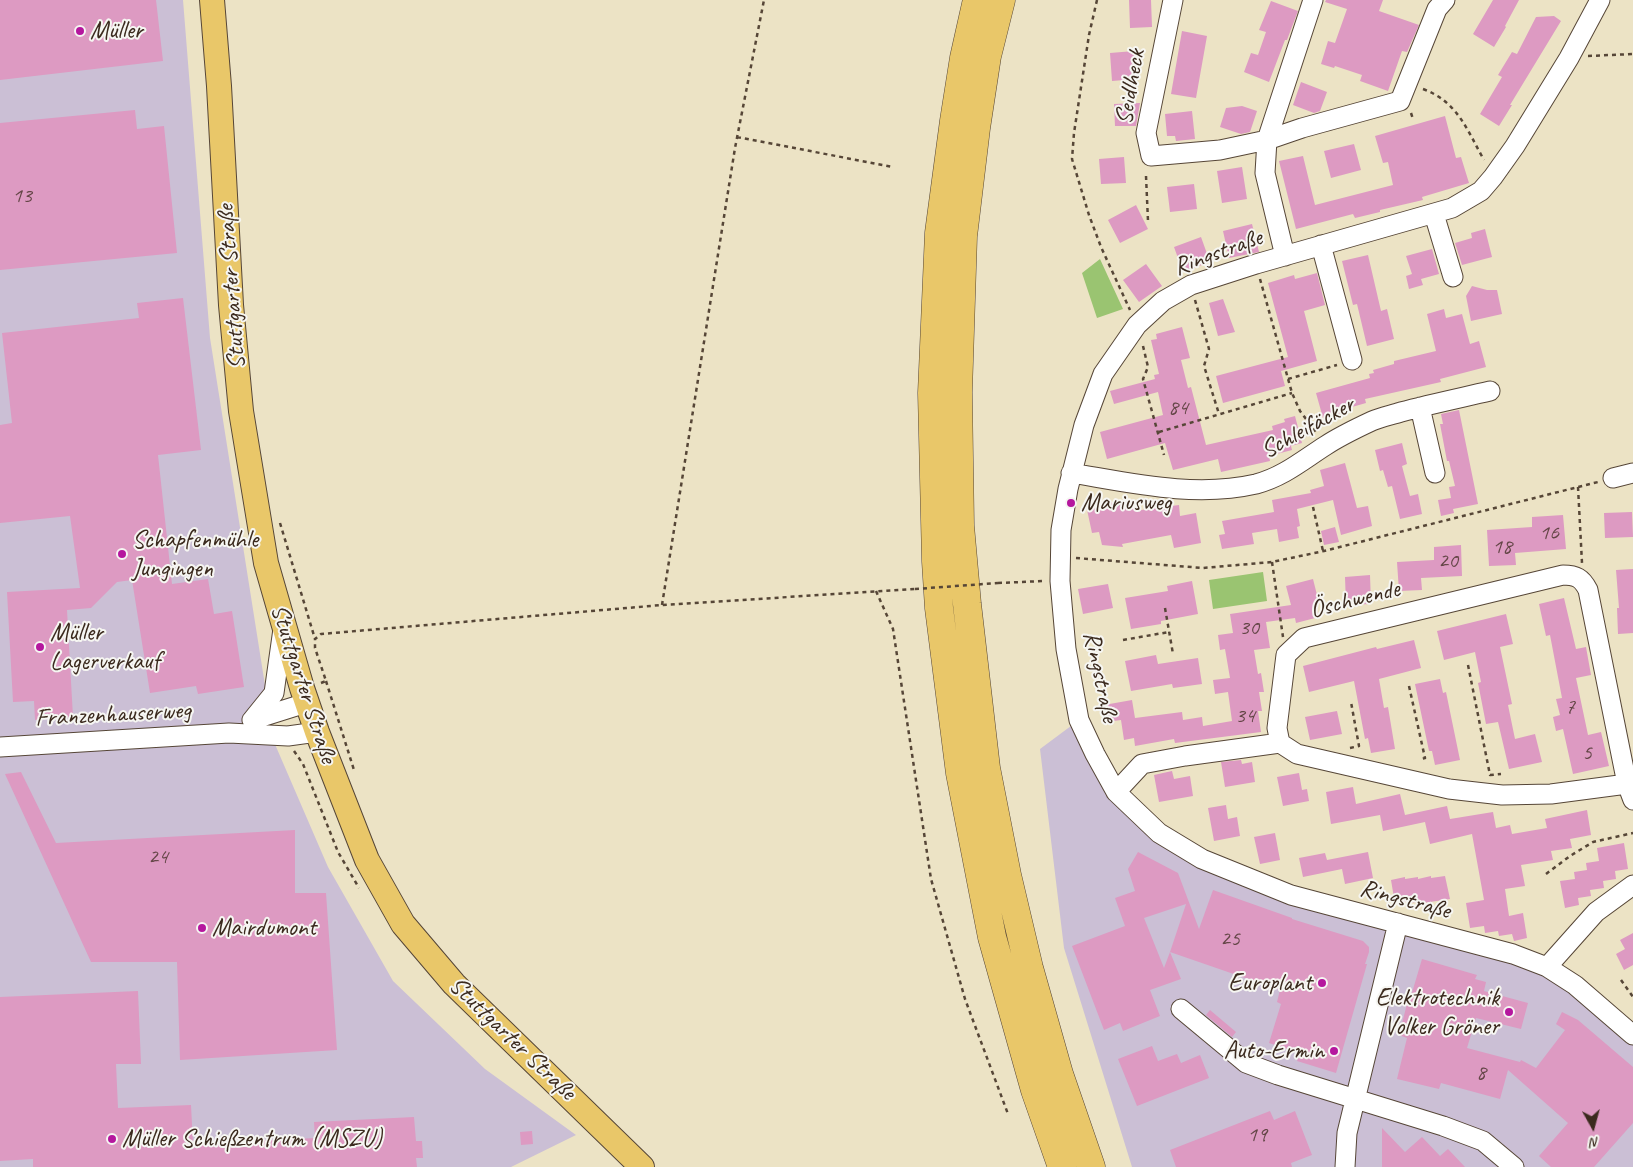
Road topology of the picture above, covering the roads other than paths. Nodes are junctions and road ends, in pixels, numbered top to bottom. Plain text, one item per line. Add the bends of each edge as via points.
1 (212, 0) edge
2 (976, 0) edge
3 (1001, 0) edge
4 (1173, 0) edge
5 (1313, 0) edge
6 (1445, 0) edge
7 (1600, 0) edge
8 (1267, 140) junction
9 (1434, 214) junction
10 (1321, 246) junction
11 (1285, 256) junction
12 (1453, 277) dead end
13 (1352, 360) road end
14 (1490, 391) dead end
15 (1420, 407) junction
16 (1071, 473) junction
17 (1435, 473) dead end
18 (1633, 473) edge
19 (1614, 478) road end
20 (284, 627) junction
21 (304, 696) junction
22 (253, 719) junction
23 (317, 732) junction
24 (229, 733) junction
25 (1280, 743) junction
26 (0, 747) edge
27 (1116, 792) junction
28 (1630, 792) edge
29 (1633, 884) edge
30 (1398, 923) junction
31 (1547, 967) junction
32 (1181, 1010) dead end
33 (1633, 1035) edge
34 (1356, 1098) junction
35 (642, 1167) edge
36 (1062, 1167) edge
37 (1091, 1167) edge
38 (1345, 1167) edge
39 (1514, 1167) edge

1 - 20 main road, Stuttgarter Straße via 231,305 241,411 266,563
2 - 36 highway via 964,58 939,233 932,393 939,608 960,773 992,937 1034,1090
3 - 37 highway via 976,128 963,236 958,392 960,526 986,768 1007,875 1059,1074
4 - 8 street, Seidlheck via 1146,133 1151,156 1220,150
5 - 8 street
6 - 8 street via 1437,9 1400,101
7 - 9 street, Ringstraße via 1569,58 1493,177 1481,191 1463,203
8 - 11 street via 1265,173
9 - 10 street, Ringstraße
9 - 12 street
10 - 11 street, Ringstraße
10 - 13 street
11 - 16 street, Ringstraße via 1191,285 1163,302 1137,325 1103,374
14 - 15 street, Schleifäcker
15 - 16 street, Schleifäcker via 1374,420 1326,445 1291,470 1241,487 1213,490 1169,488
15 - 17 street
16 - 27 street, Ringstraße via 1060,530 1060,581 1066,650 1079,720
18 - 19 street
20 - 21 main road, Stuttgarter Straße
20 - 22 street via 274,693
21 - 22 street, Franzenhauserweg
21 - 23 main road, Stuttgarter Straße
22 - 24 street, Franzenhauserweg
23 - 24 street, Franzenhauserweg via 288,736
23 - 35 main road, Stuttgarter Straße via 366,860 403,924 454,984
24 - 26 street, Franzenhauserweg
25 - 27 street via 1142,764
25 - 28 street via 1296,754 1455,790 1502,795
25 - 28 street, Öschwende via 1277,728 1286,655 1304,638 1563,575 1575,575 1583,580 1588,590
27 - 30 street, Ringstraße via 1159,833 1202,859 1291,895
29 - 31 street via 1596,912
30 - 31 street, Ringstraße via 1513,954
30 - 34 street
31 - 33 street, Ringstraße via 1576,985
32 - 34 street via 1246,1063
34 - 38 street via 1347,1134
34 - 39 street via 1483,1141

